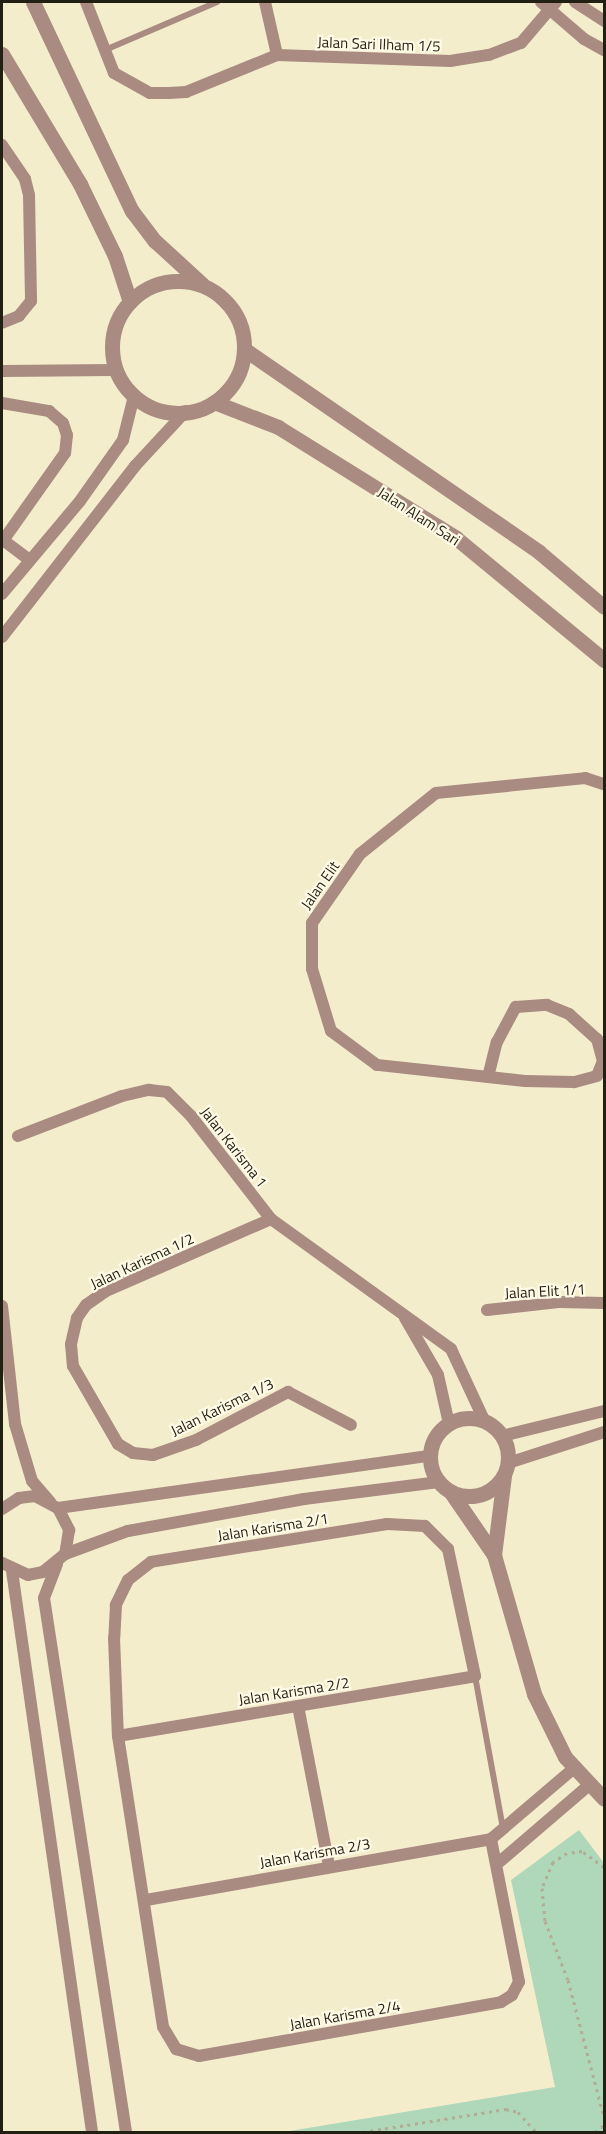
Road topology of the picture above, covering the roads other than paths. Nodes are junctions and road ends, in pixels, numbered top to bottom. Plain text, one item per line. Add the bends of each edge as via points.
1 (33, 2) edge
2 (86, 2) edge
3 (218, 2) edge
4 (265, 2) edge
5 (575, 2) edge
6 (549, 4) edge
7 (604, 21) edge
8 (104, 50) junction
9 (604, 50) edge
10 (2, 54) edge
11 (277, 56) junction
12 (2, 145) edge
13 (204, 286) junction
14 (130, 302) junction
15 (2, 323) edge
16 (244, 349) junction
17 (2, 370) edge
18 (114, 370) junction
19 (134, 396) junction
20 (214, 402) junction
21 (2, 403) edge
22 (186, 411) junction
23 (2, 541) edge
24 (28, 559) junction
25 (2, 594) edge
26 (604, 607) edge
27 (2, 637) edge
28 (604, 660) edge
29 (604, 784) edge
30 (488, 1077) junction
31 (18, 1136) dead end
32 (271, 1219) junction
33 (604, 1303) edge
34 (2, 1306) edge
35 (487, 1310) dead end
36 (403, 1314) junction
37 (604, 1411) edge
38 (485, 1422) junction
39 (449, 1424) junction
40 (351, 1425) dead end
41 (604, 1432) edge
42 (502, 1436) junction
43 (133, 1454) joint
44 (430, 1456) junction
45 (506, 1470) junction
46 (444, 1486) junction
47 (54, 1505) junction
48 (2, 1509) edge
49 (494, 1555) junction
50 (61, 1559) junction
51 (2, 1563) edge
52 (12, 1571) junction
53 (475, 1676) junction
54 (298, 1706) junction
55 (118, 1736) junction
56 (574, 1768) junction
57 (588, 1786) junction
58 (604, 1799) edge
59 (503, 1828) junction
60 (491, 1839) junction
61 (497, 1864) junction
62 (330, 1865) junction
63 (146, 1900) junction
64 (92, 2133) edge
65 (126, 2133) edge

1 - 13 street via 132,211 154,242
2 - 8 street, Jalan Sari Ilham 1/5
3 - 8 lane
4 - 11 street
5 - 7 street
6 - 9 street via 584,39
6 - 11 street, Jalan Sari Ilham 1/5 via 521,43 489,56 450,61
8 - 11 street, Jalan Sari Ilham 1/5 via 114,73 150,93 186,92
10 - 14 street via 80,184 115,256
12 - 15 street via 25,179 30,195 31,301 19,316
13 - 14 street via 164,282 146,289
13 - 16 street via 234,311 242,329
14 - 18 street via 118,319 112,339
16 - 20 street via 235,379
16 - 26 street via 539,552
17 - 18 street
18 - 19 street
19 - 22 street via 153,407
19 - 24 street via 123,440 80,501
20 - 22 street
20 - 28 street, Jalan Alam Sari via 278,427 456,538
21 - 23 street via 49,411 63,423 67,435 65,453
22 - 27 street via 171,432 145,453
23 - 24 street
24 - 25 street
29 - 30 street, Jalan Elit via 585,778 436,793 360,854 312,923 312,969 331,1031 377,1065
30 - 30 street, Jalan Elit via 497,1042 516,1007 547,1005 569,1014 597,1040 603,1061 597,1076 574,1082
31 - 32 street, Jalan Karisma 1 via 122,1096 149,1090 167,1092 191,1116
32 - 36 street, Jalan Karisma 1
32 - 43 street, Jalan Karisma 1/2 via 106,1291 76,1318 70,1344 73,1366 118,1444
33 - 35 street, Jalan Elit 1/1 via 559,1302
34 - 47 street via 15,1424 32,1481
36 - 38 street, Jalan Karisma 1 via 451,1349
36 - 39 street, Jalan Karisma 1 via 438,1375
37 - 42 street
38 - 39 street via 467,1418
38 - 42 street
39 - 44 street via 436,1438
40 - 43 street, Jalan Karisma 1/3 via 288,1392 196,1440 153,1455
41 - 45 street
42 - 45 street
44 - 46 street
44 - 47 street
45 - 46 street via 480,1495
45 - 49 street
46 - 49 street
46 - 50 street via 304,1499 128,1531
47 - 48 street via 34,1497 19,1498
47 - 50 street via 69,1530
49 - 56 street via 534,1694
50 - 52 street via 36,1574
50 - 65 street via 44,1598
51 - 52 street
52 - 64 street
53 - 54 street, Jalan Karisma 2/2
53 - 55 street, Jalan Karisma 2/1 via 448,1549 425,1526 387,1524 151,1562 128,1580 116,1605 114,1693
53 - 59 lane
54 - 55 street, Jalan Karisma 2/2
54 - 62 street
55 - 63 street, Jalan Karisma 2/1
56 - 57 street
56 - 59 street
57 - 58 street
57 - 61 street
59 - 60 street
60 - 61 street, Jalan Karisma 2/4
60 - 62 street, Jalan Karisma 2/3
61 - 63 street, Jalan Karisma 2/4 via 519,1982 507,1998 199,2056 176,2049 163,2027
62 - 63 street, Jalan Karisma 2/3

